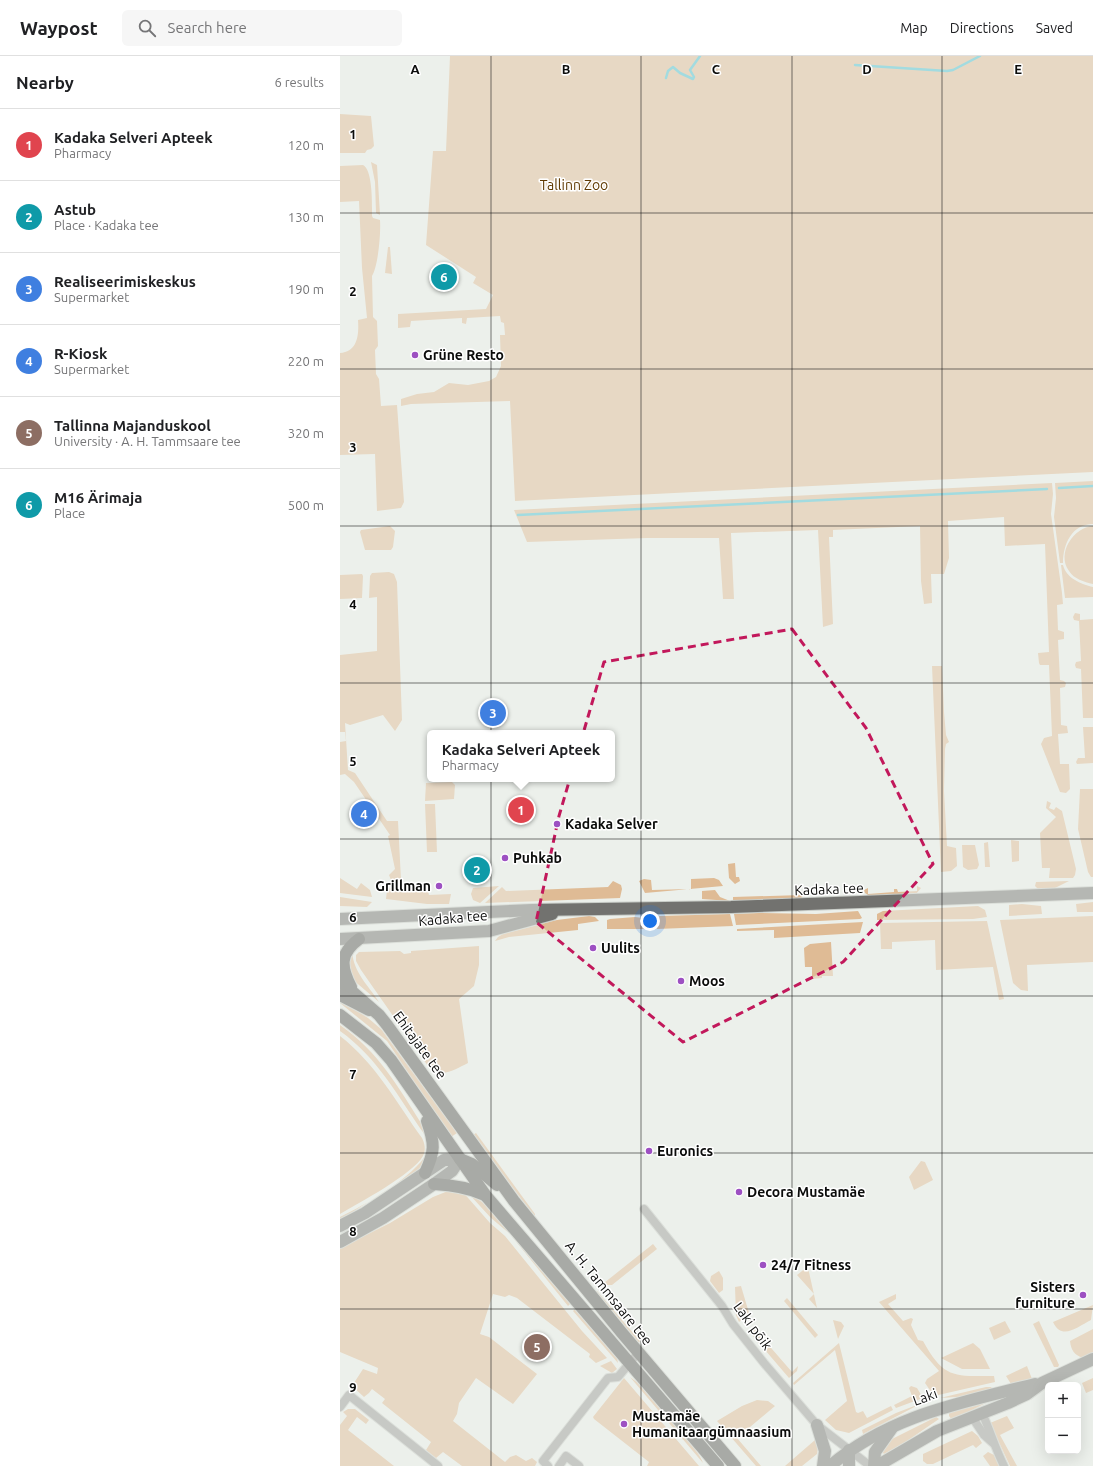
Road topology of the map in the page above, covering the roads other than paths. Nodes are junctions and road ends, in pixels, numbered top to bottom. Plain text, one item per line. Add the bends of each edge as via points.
1 (1093, 893) edge
2 (340, 911) edge
3 (566, 911) junction
4 (359, 917) junction
5 (340, 919) edge
6 (340, 939) edge
7 (360, 940) junction
8 (340, 980) edge
9 (353, 991) junction
10 (340, 995) edge
11 (340, 1015) edge
12 (379, 1015) junction
13 (423, 1106) junction
14 (466, 1135) junction
15 (460, 1159) junction
16 (425, 1173) junction
17 (434, 1184) junction
18 (486, 1196) junction
19 (514, 1201) junction
20 (644, 1209) dead end
21 (340, 1226) edge
22 (340, 1242) edge
23 (638, 1353) junction
24 (1093, 1359) edge
25 (630, 1364) junction
26 (1042, 1382) junction
27 (340, 1407) edge
28 (982, 1413) junction
29 (966, 1419) junction
30 (817, 1424) junction
31 (894, 1425) junction
32 (993, 1443) junction
33 (849, 1450) junction
34 (902, 1451) junction
35 (716, 1465) edge
36 (438, 1466) edge
37 (548, 1466) edge
38 (559, 1466) edge
39 (579, 1466) edge
40 (734, 1466) edge
41 (823, 1466) edge
42 (830, 1466) edge
43 (849, 1466) edge
44 (870, 1466) edge
45 (874, 1466) edge
46 (877, 1466) edge
47 (896, 1466) edge
48 (1004, 1466) edge

1 - 3 main road, Kadaka tee via 746,907
2 - 4 main road
3 - 4 main road, Kadaka tee
3 - 7 main road, Kadaka tee via 489,931
4 - 5 main road, Kadaka tee
6 - 7 main road, Kadaka tee
7 - 9 main road via 348,948 342,960 343,973
8 - 9 main road, Ehitajate tee
9 - 12 main road, Ehitajate tee
10 - 12 main road via 359,1007
11 - 13 main road via 376,1043
12 - 14 main road, Ehitajate tee
13 - 15 main road
13 - 16 main road via 434,1148
14 - 15 main road
14 - 19 main road, A. H. Tammsaare tee
15 - 16 main road via 444,1160
15 - 17 main road via 452,1171
15 - 18 main road, A. H. Tammsaare tee
15 - 19 main road via 477,1168
16 - 21 main road via 365,1213
17 - 18 main road via 471,1189
17 - 22 main road via 384,1218
18 - 25 main road, A. H. Tammsaare tee
19 - 23 main road, A. H. Tammsaare tee
20 - 30 street, Laki põik via 722,1306 733,1324
23 - 25 street
23 - 40 main road, A. H. Tammsaare tee
24 - 26 main road, Laki
25 - 35 main road, A. H. Tammsaare tee
25 - 37 street via 618,1377 608,1378 542,1461
26 - 28 main road, Laki via 1027,1394
26 - 31 main road, Laki via 948,1405
27 - 36 street via 349,1395
28 - 29 main road, Laki
28 - 32 street
29 - 32 street via 974,1420
29 - 34 main road, Laki
30 - 33 street, Laki põik
30 - 41 main road via 825,1451
31 - 33 main road, Laki
31 - 45 main road via 875,1452
32 - 48 street
33 - 42 main road, Laki
33 - 43 main road
33 - 44 street, Laki põik
34 - 46 main road, Laki
34 - 47 main road
38 - 39 street via 566,1456

